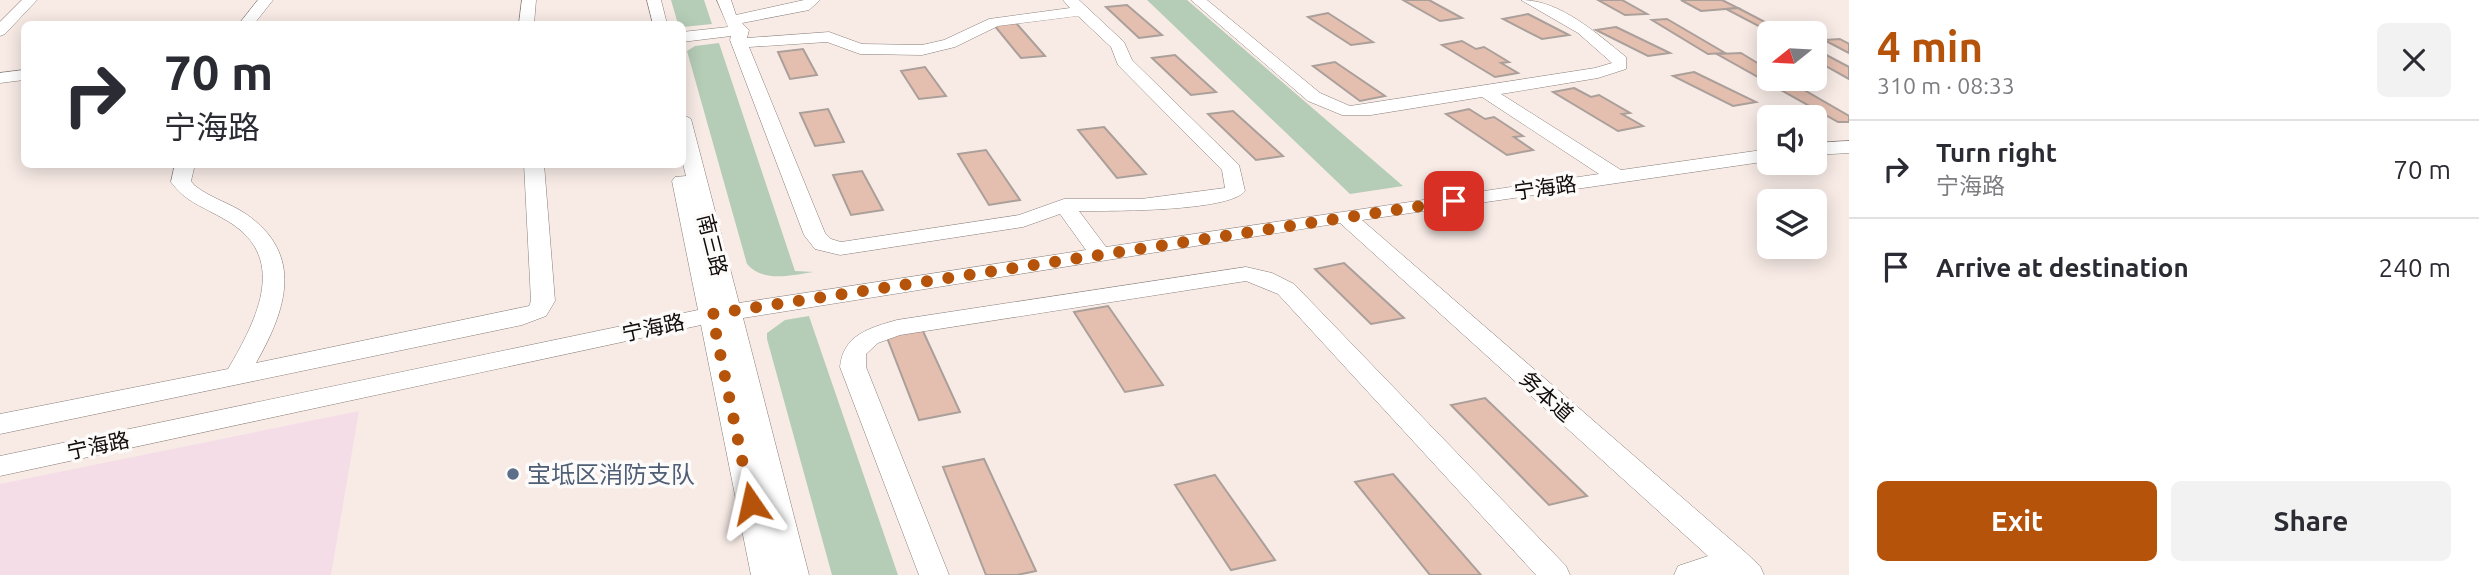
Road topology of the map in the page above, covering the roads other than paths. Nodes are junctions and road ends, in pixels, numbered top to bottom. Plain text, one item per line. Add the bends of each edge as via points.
1 (30, 0) edge
2 (266, 0) edge
3 (528, 0) edge
4 (641, 0) edge
5 (653, 0) edge
6 (724, 0) edge
7 (813, 0) edge
8 (1198, 0) edge
9 (1528, 0) edge
10 (1076, 6) edge
11 (248, 21) edge
12 (527, 21) edge
13 (645, 21) edge
14 (659, 21) edge
15 (0, 31) edge
16 (737, 31) junction
17 (686, 37) edge
18 (21, 75) edge
19 (0, 78) edge
20 (1486, 92) junction
21 (686, 138) edge
22 (1849, 147) edge
23 (1827, 148) edge
24 (1757, 157) edge
25 (184, 168) edge
26 (534, 168) edge
27 (679, 168) edge
28 (1618, 177) junction
29 (1064, 205) junction
30 (1345, 216) junction
31 (1100, 254) junction
32 (721, 313) junction
33 (237, 375) junction
34 (0, 424) edge
35 (0, 466) edge
36 (1741, 568) edge
37 (766, 575) edge
38 (794, 575) edge
39 (934, 575) edge
40 (1555, 575) edge
41 (1689, 575) edge

1 - 15 street
2 - 11 street
3 - 12 street
4 - 13 street
5 - 14 street
6 - 16 street
7 - 16 street
8 - 20 street via 1326,104 1348,111 1371,110
9 - 20 street via 1583,30 1620,60 1620,66 1598,74
10 - 16 street via 994,22 948,44 922,50 860,49 829,37 769,43
10 - 29 street via 1118,45 1124,62 1232,169 1236,182 1234,191 1225,195 1141,205
16 - 17 street
16 - 29 street via 815,234 823,244 840,249 1023,221
18 - 19 street
20 - 28 street
21 - 32 street, 南三路
22 - 23 street
24 - 28 street, 宁海路
25 - 33 street via 181,182 191,196 262,235 273,263 276,293 263,332
26 - 33 street via 543,300 538,310 523,317
27 - 32 street, 南三路
28 - 30 street, 宁海路
29 - 31 street
30 - 31 street, 宁海路
30 - 36 street, 务本道
31 - 32 street, 宁海路
32 - 35 street, 宁海路
32 - 37 street, 南三路
32 - 38 street, 南三路
33 - 34 street
36 - 41 street
39 - 40 street via 853,368 854,352 869,337 897,328 1246,274 1286,289

